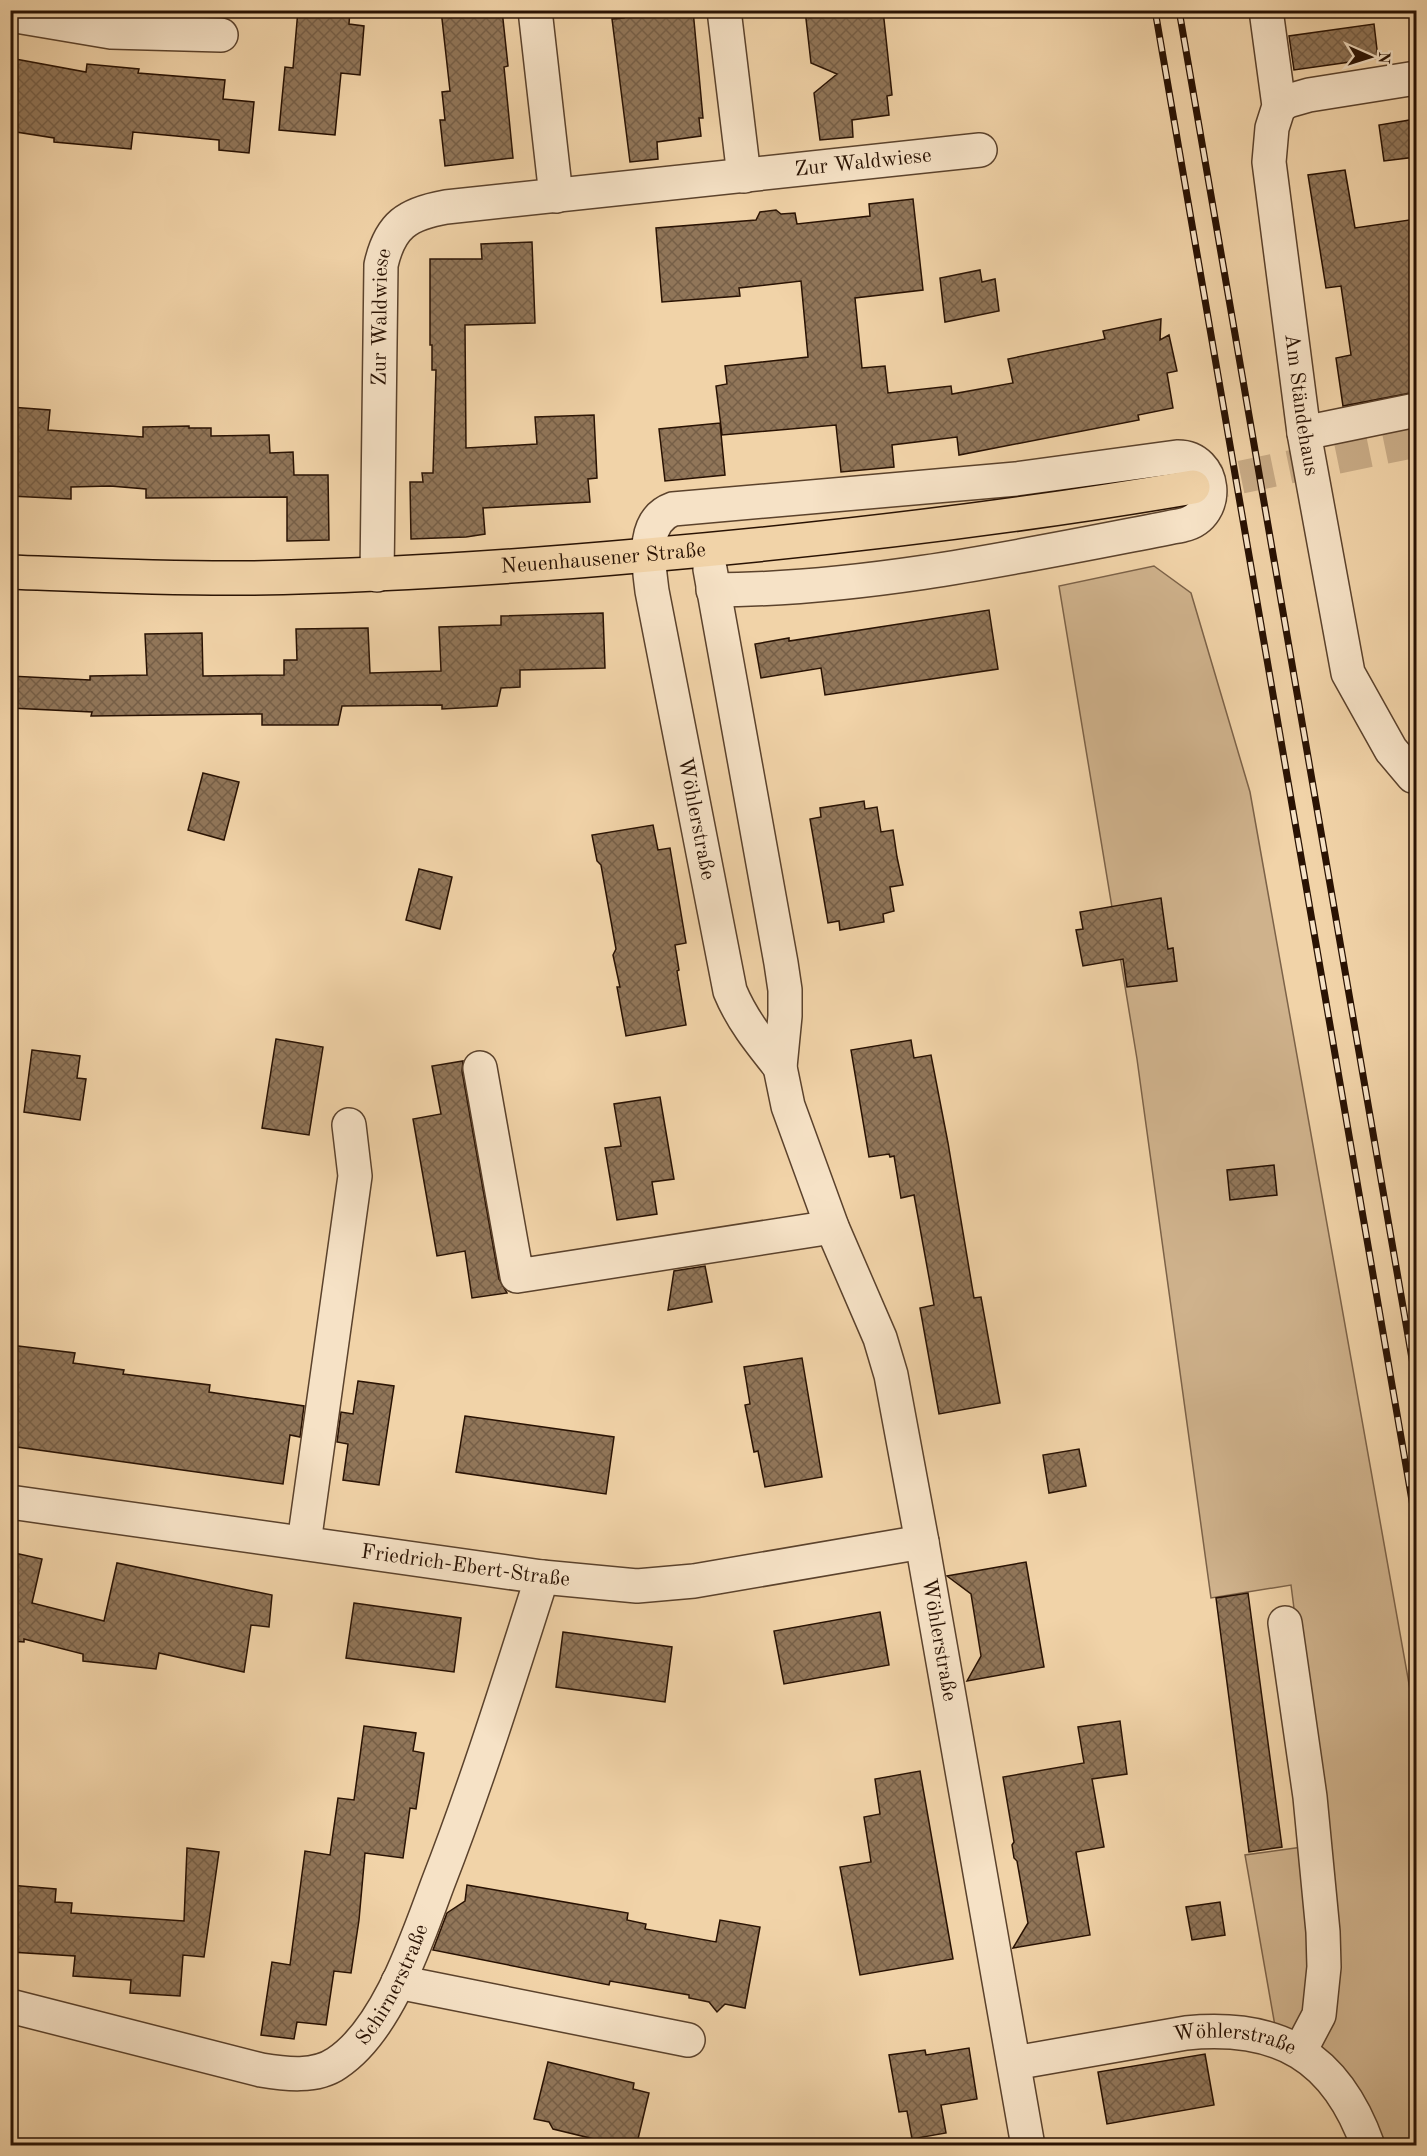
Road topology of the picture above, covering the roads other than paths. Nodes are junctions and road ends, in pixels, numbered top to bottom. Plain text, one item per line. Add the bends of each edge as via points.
1 (535, 10) edge
2 (724, 10) edge
3 (1266, 10) edge
4 (10, 15) edge
5 (221, 36) dead end
6 (1416, 78) edge
7 (1279, 106) junction
8 (980, 150) dead end
9 (744, 176) junction
10 (556, 196) junction
11 (1416, 411) edge
12 (1304, 433) junction
13 (1193, 487) tunnel mouth
14 (707, 550) junction
15 (648, 555) junction
16 (10, 572) edge
17 (377, 575) junction
18 (713, 590) junction
19 (1415, 785) edge
20 (780, 1067) junction
21 (480, 1068) dead end
22 (349, 1125) dead end
23 (832, 1227) junction
24 (10, 1502) edge
25 (922, 1542) junction
26 (304, 1543) junction
27 (542, 1577) junction
28 (1285, 1623) dead end
29 (398, 1982) junction
30 (10, 2006) edge
31 (688, 2040) dead end
32 (1300, 2051) junction
33 (1014, 2064) junction
34 (1028, 2145) edge
35 (1368, 2145) edge

1 - 10 street
2 - 9 street
3 - 7 street, Am Ständehaus
4 - 5 street via 111,32
6 - 7 street via 1309,95
7 - 12 street, Am Ständehaus via 1272,128 1269,162
8 - 9 street, Zur Waldwiese
9 - 10 street, Zur Waldwiese
10 - 17 street, Zur Waldwiese via 434,209 412,216 388,240 381,265
11 - 12 street
12 - 19 street, Am Ständehaus via 1347,673
13 - 14 main road, Neuenhausener Straße via 965,522
14 - 15 main road, Neuenhausener Straße
14 - 18 street, Wöhlerstraße
15 - 17 main road, Neuenhausener Straße
15 - 18 street, Wöhlerstraße via 653,528 661,516 673,509 1016,480 1177,457 1198,463 1204,469 1209,488 1204,513 1198,520 1183,525 942,570 781,588
15 - 20 street, Wöhlerstraße via 730,991 750,1031
16 - 17 main road, Neuenhausener Straße via 198,578
18 - 20 street, Wöhlerstraße via 782,972 785,1016
20 - 23 street, Wöhlerstraße via 788,1106
21 - 23 street via 517,1276
22 - 26 street via 355,1176
23 - 25 street, Wöhlerstraße via 880,1338 891,1375
24 - 26 street, Friedrich-Ebert-Straße
25 - 27 street, Friedrich-Ebert-Straße via 675,1584 637,1586
25 - 33 street, Wöhlerstraße
26 - 27 street, Friedrich-Ebert-Straße
27 - 29 street, Schirnerstraße via 451,1850
28 - 32 street via 1310,1797 1323,1932 1319,2015
29 - 30 street, Schirnerstraße via 371,2029 351,2052 334,2065 315,2072 261,2070
29 - 31 street
32 - 33 street, Wöhlerstraße via 1263,2037 1210,2031
32 - 35 street, Wöhlerstraße via 1342,2092
33 - 34 street, Wöhlerstraße

